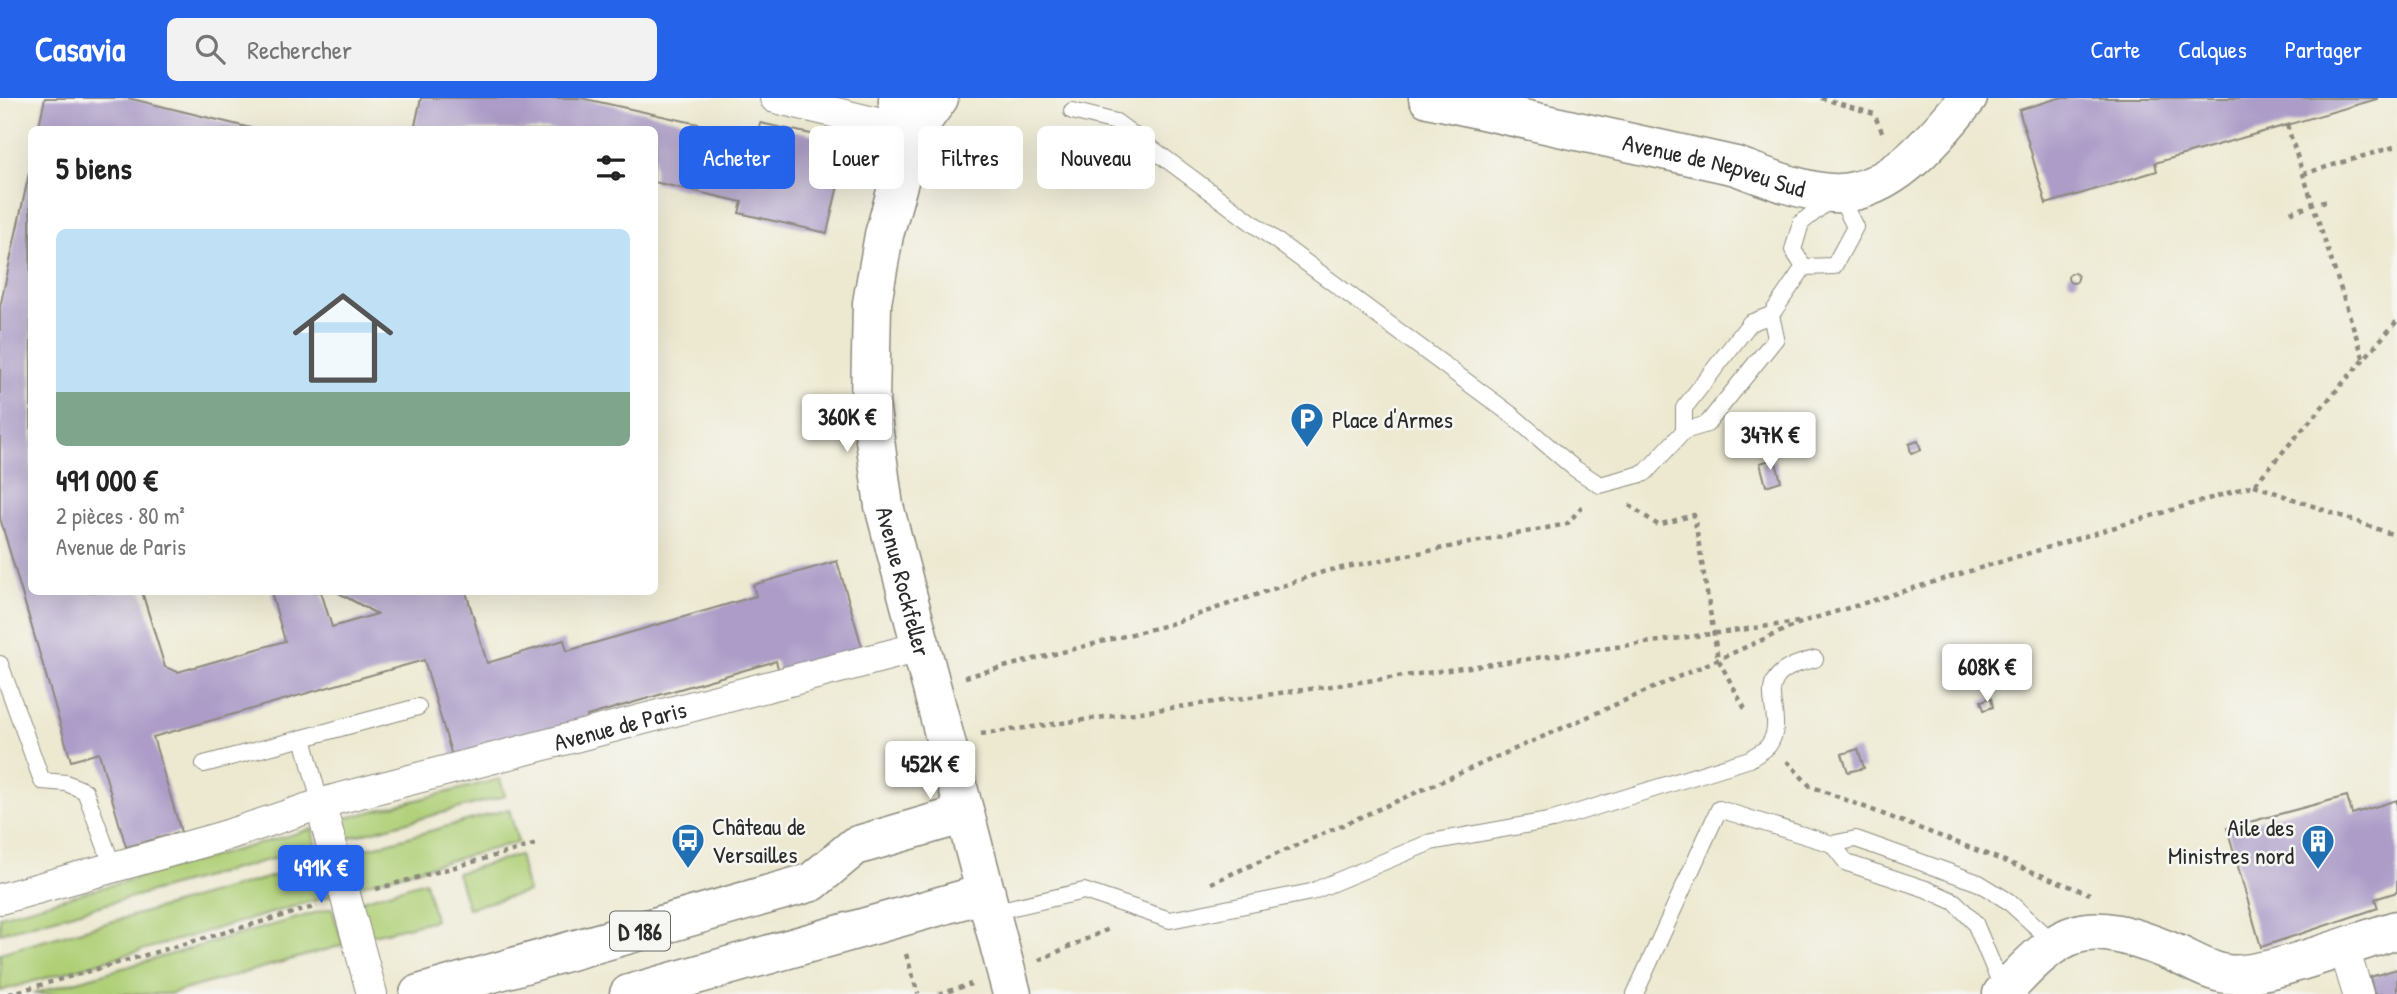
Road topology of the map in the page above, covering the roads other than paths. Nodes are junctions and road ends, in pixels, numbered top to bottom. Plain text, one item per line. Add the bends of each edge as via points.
1 (775, 98) edge
2 (939, 98) edge
3 (1427, 98) edge
4 (1968, 98) edge
5 (1072, 111) dead end
6 (884, 126) edge
7 (904, 129) edge
8 (890, 189) edge
9 (1838, 193) junction
10 (1804, 267) junction
11 (1771, 315) junction
12 (1684, 430) junction
13 (920, 646) junction
14 (1815, 659) dead end
15 (0, 664) edge
16 (418, 707) dead end
17 (303, 738) junction
18 (204, 764) dead end
19 (321, 806) junction
20 (965, 814) junction
21 (1832, 844) junction
22 (113, 867) junction
23 (0, 899) edge
24 (989, 902) junction
25 (2397, 930) edge
26 (2053, 942) junction
27 (2343, 945) junction
28 (1009, 984) edge
29 (2228, 984) edge
30 (2003, 993) edge
31 (372, 994) edge
32 (419, 994) edge
33 (629, 994) edge
34 (1634, 994) edge
35 (2358, 994) edge

1 - 6 street
2 - 7 main road via 920,124
3 - 9 main road, Avenue de Nepveu Sud
4 - 9 main road, Avenue de Nepveu Sud via 1897,172 1883,181
5 - 12 lane via 1116,122 1600,485 1645,473
8 - 13 main road, Avenue Rockfeller via 875,279 870,403 884,506
9 - 10 lane via 1801,223 1793,250
9 - 10 lane via 1855,227 1834,266
10 - 11 lane
11 - 12 lane via 1750,323 1684,408
11 - 12 lane via 1776,338 1707,424
13 - 19 street, Avenue de Paris
13 - 20 main road, Avenue Rockfeller
14 - 24 lane via 1792,664 1774,682 1770,702 1776,725 1768,746 1749,759 1553,820 1431,842 1311,892 1170,920 1084,891
15 - 22 lane via 42,781 85,791
16 - 17 lane
17 - 18 lane
17 - 19 lane
19 - 22 street, Avenue de Paris
19 - 31 street
20 - 24 main road, Avenue Rockfeller
20 - 32 main road, D 186 via 855,846 812,882
21 - 26 lane via 1856,839 1979,883 2008,901
21 - 30 lane via 1847,863 1955,902 1975,923
21 - 34 lane via 1719,809
22 - 23 street, Avenue de Paris
24 - 28 main road, Avenue Rockfeller
24 - 33 main road, D 186
25 - 27 main road
26 - 29 main road via 2077,932 2126,935
26 - 30 main road
27 - 29 main road
27 - 35 street

